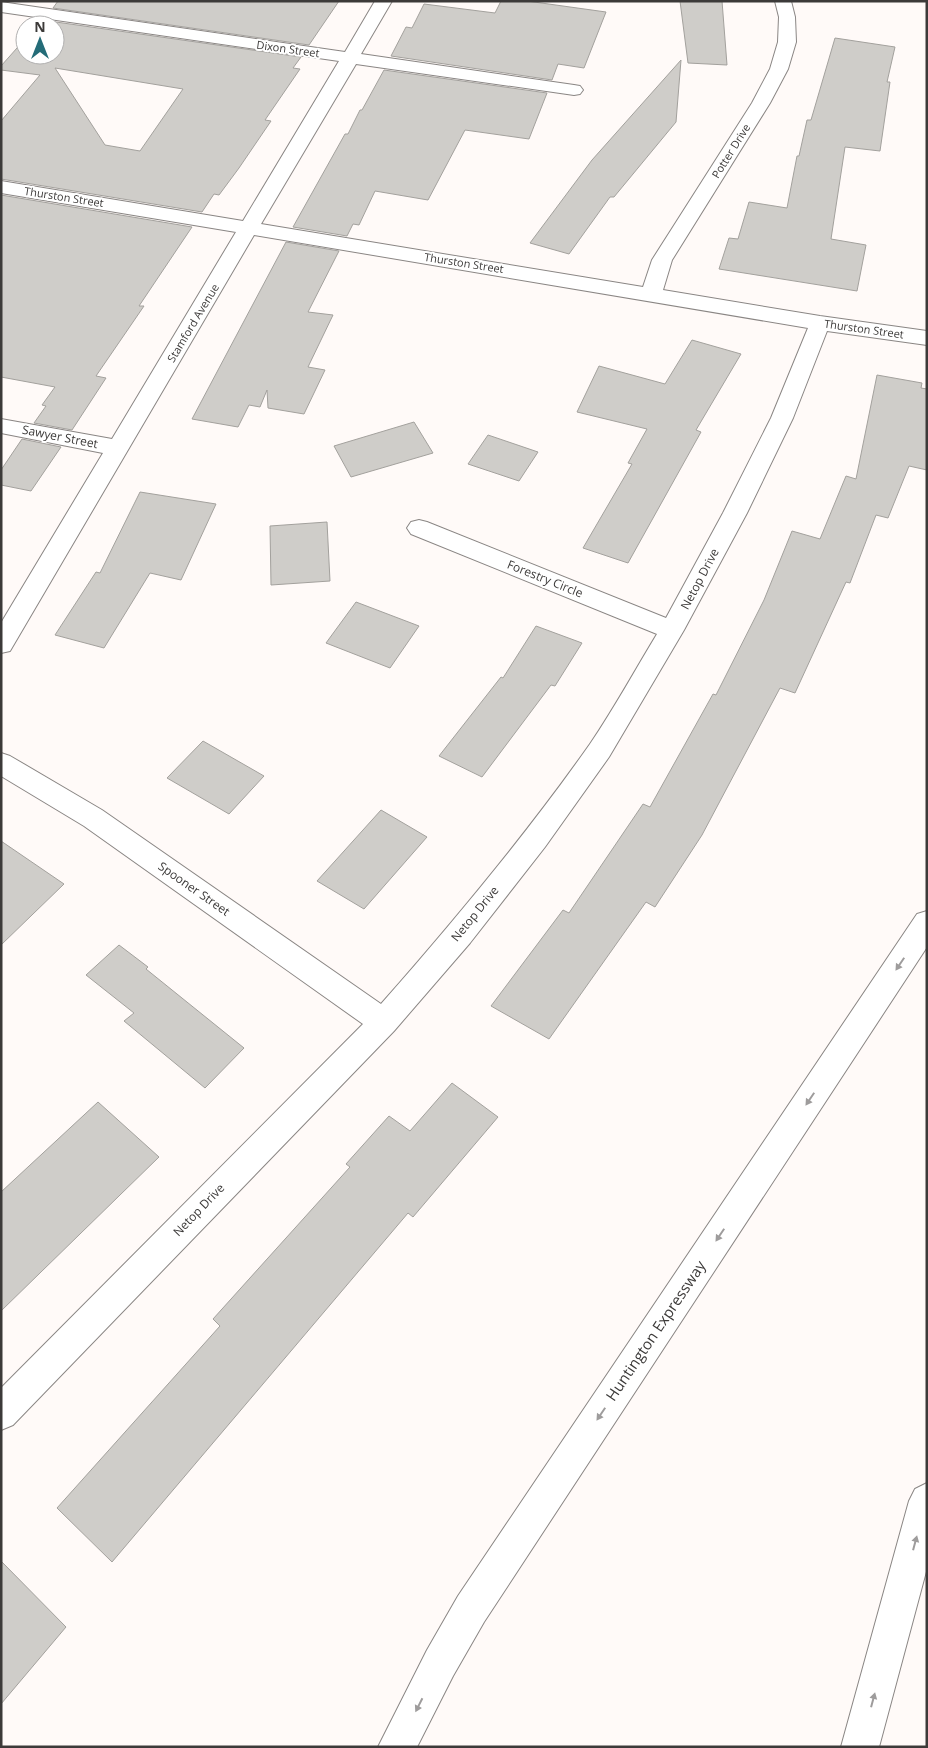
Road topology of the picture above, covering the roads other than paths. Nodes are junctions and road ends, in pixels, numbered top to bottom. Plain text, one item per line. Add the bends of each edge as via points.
1 (384, 1) edge
2 (783, 1) edge
3 (1, 7) edge
4 (350, 58) junction
5 (574, 90) dead end
6 (1, 187) edge
7 (249, 228) junction
8 (651, 294) junction
9 (820, 323) junction
10 (927, 338) edge
11 (1, 426) edge
12 (118, 448) junction
13 (418, 528) dead end
14 (672, 630) junction
15 (1, 644) edge
16 (1, 763) edge
17 (927, 923) edge
18 (384, 1022) junction
19 (1, 1413) edge
20 (927, 1501) edge
21 (397, 1747) edge
22 (860, 1747) edge

1 - 4 main road, Stamford Avenue
2 - 8 main road, Potter Drive via 788,42 779,69 761,104 662,260
3 - 4 main road, Dixon Street
4 - 5 main road, Dixon Street
4 - 7 main road, Stamford Avenue
6 - 7 main road, Thurston Street
7 - 8 main road, Thurston Street
7 - 12 main road, Stamford Avenue
8 - 9 main road, Thurston Street
9 - 10 main road, Thurston Street
9 - 14 main road, Netop Drive via 782,418
11 - 12 main road, Sawyer Street
12 - 15 main road, Stamford Avenue
13 - 14 main road, Forestry Circle
14 - 18 main road, Netop Drive via 600,750 540,832 460,934
16 - 18 main road, Spooner Street via 93,818
17 -> 21 main road, Huntington Expressway via 476,1602
18 - 19 main road, Netop Drive
22 -> 20 main road

